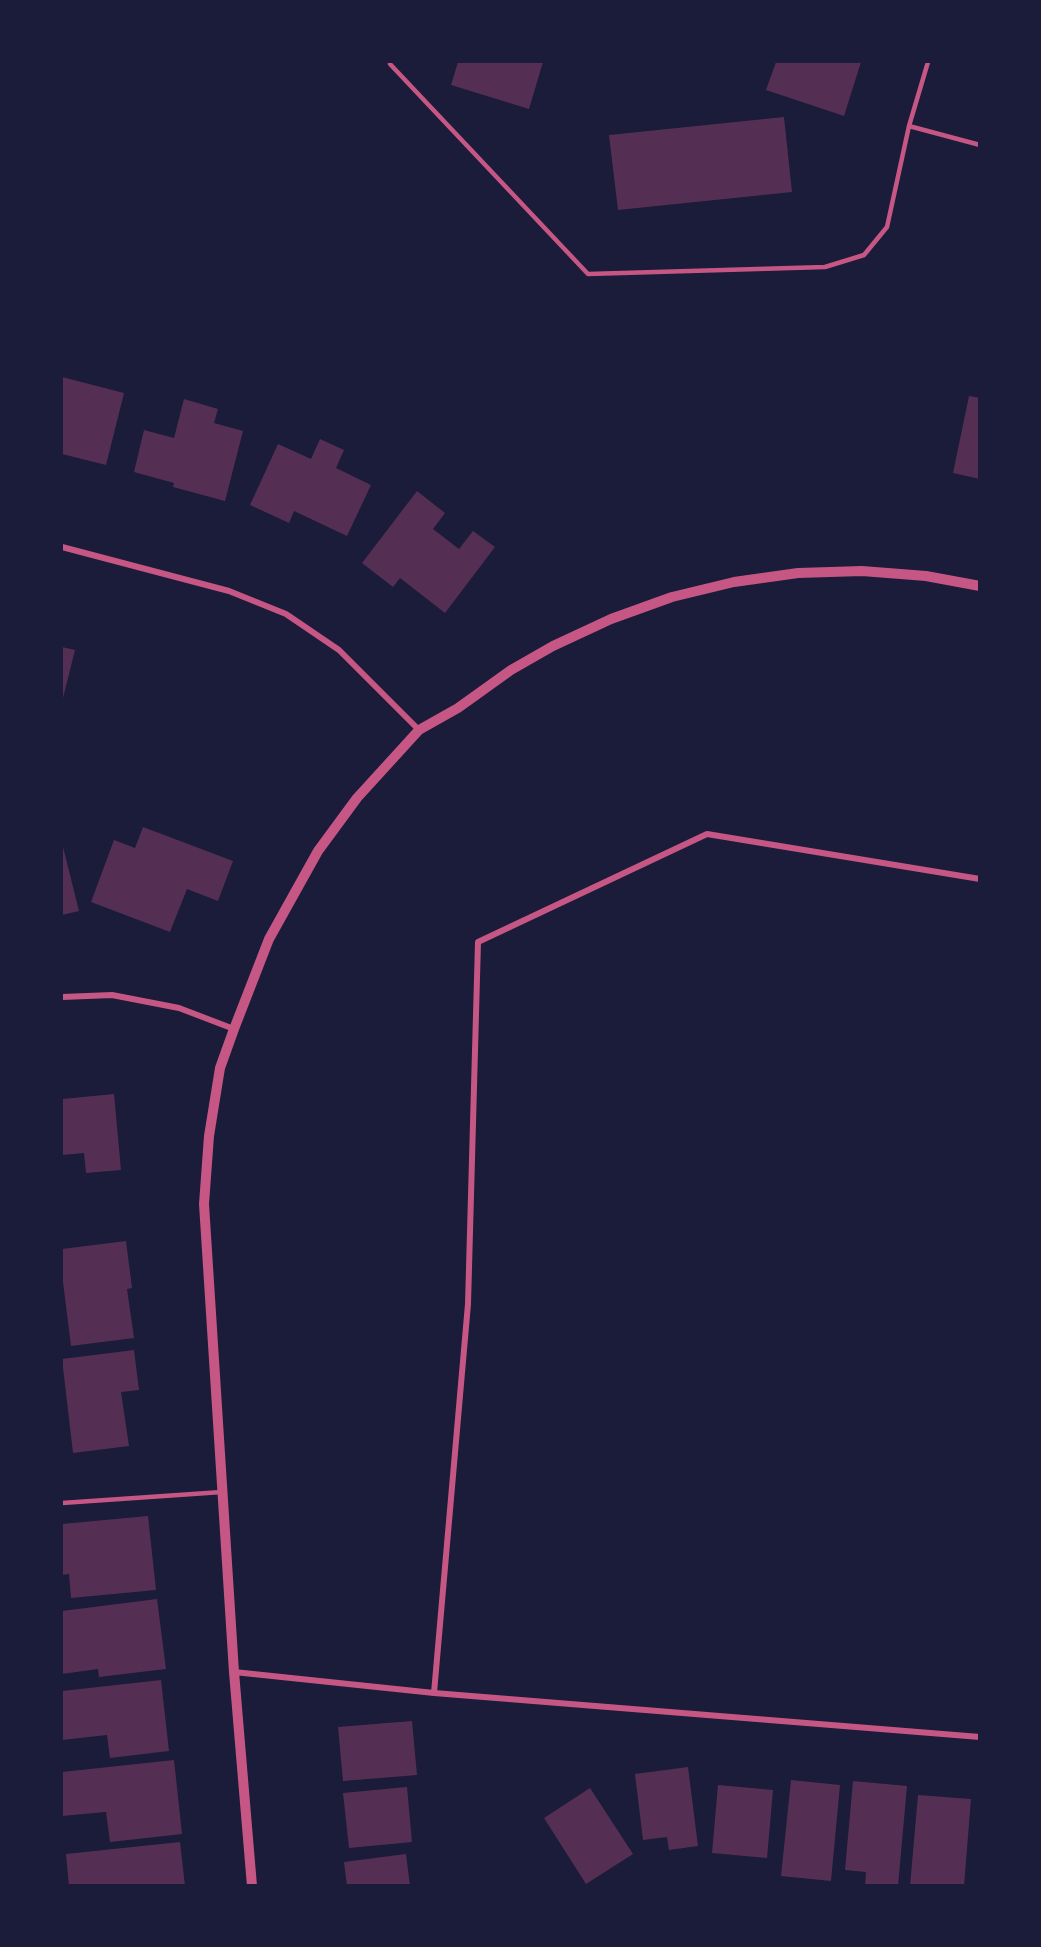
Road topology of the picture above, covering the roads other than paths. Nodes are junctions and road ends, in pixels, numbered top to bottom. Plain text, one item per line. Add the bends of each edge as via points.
1 (390, 62) edge
2 (928, 62) edge
3 (909, 126) junction
4 (980, 145) edge
5 (62, 547) edge
6 (980, 586) edge
7 (419, 730) junction
8 (980, 879) edge
9 (62, 997) edge
10 (234, 1029) junction
11 (222, 1492) junction
12 (62, 1503) edge
13 (234, 1672) junction
14 (434, 1693) junction
15 (980, 1737) edge
16 (252, 1886) edge

1 - 3 lane via 588,274 825,267 864,255 886,227
2 - 3 lane
3 - 4 lane
5 - 7 street via 230,591 286,614 339,650
6 - 7 street via 926,576 862,571 798,573 734,582 672,597 553,646
7 - 10 street via 357,798 318,851 269,939
8 - 14 street via 707,834 478,942 468,1305
9 - 10 street via 112,995 179,1008
10 - 11 street via 220,1068 204,1204
11 - 12 lane
11 - 13 street
13 - 14 street
13 - 16 street
14 - 15 street

